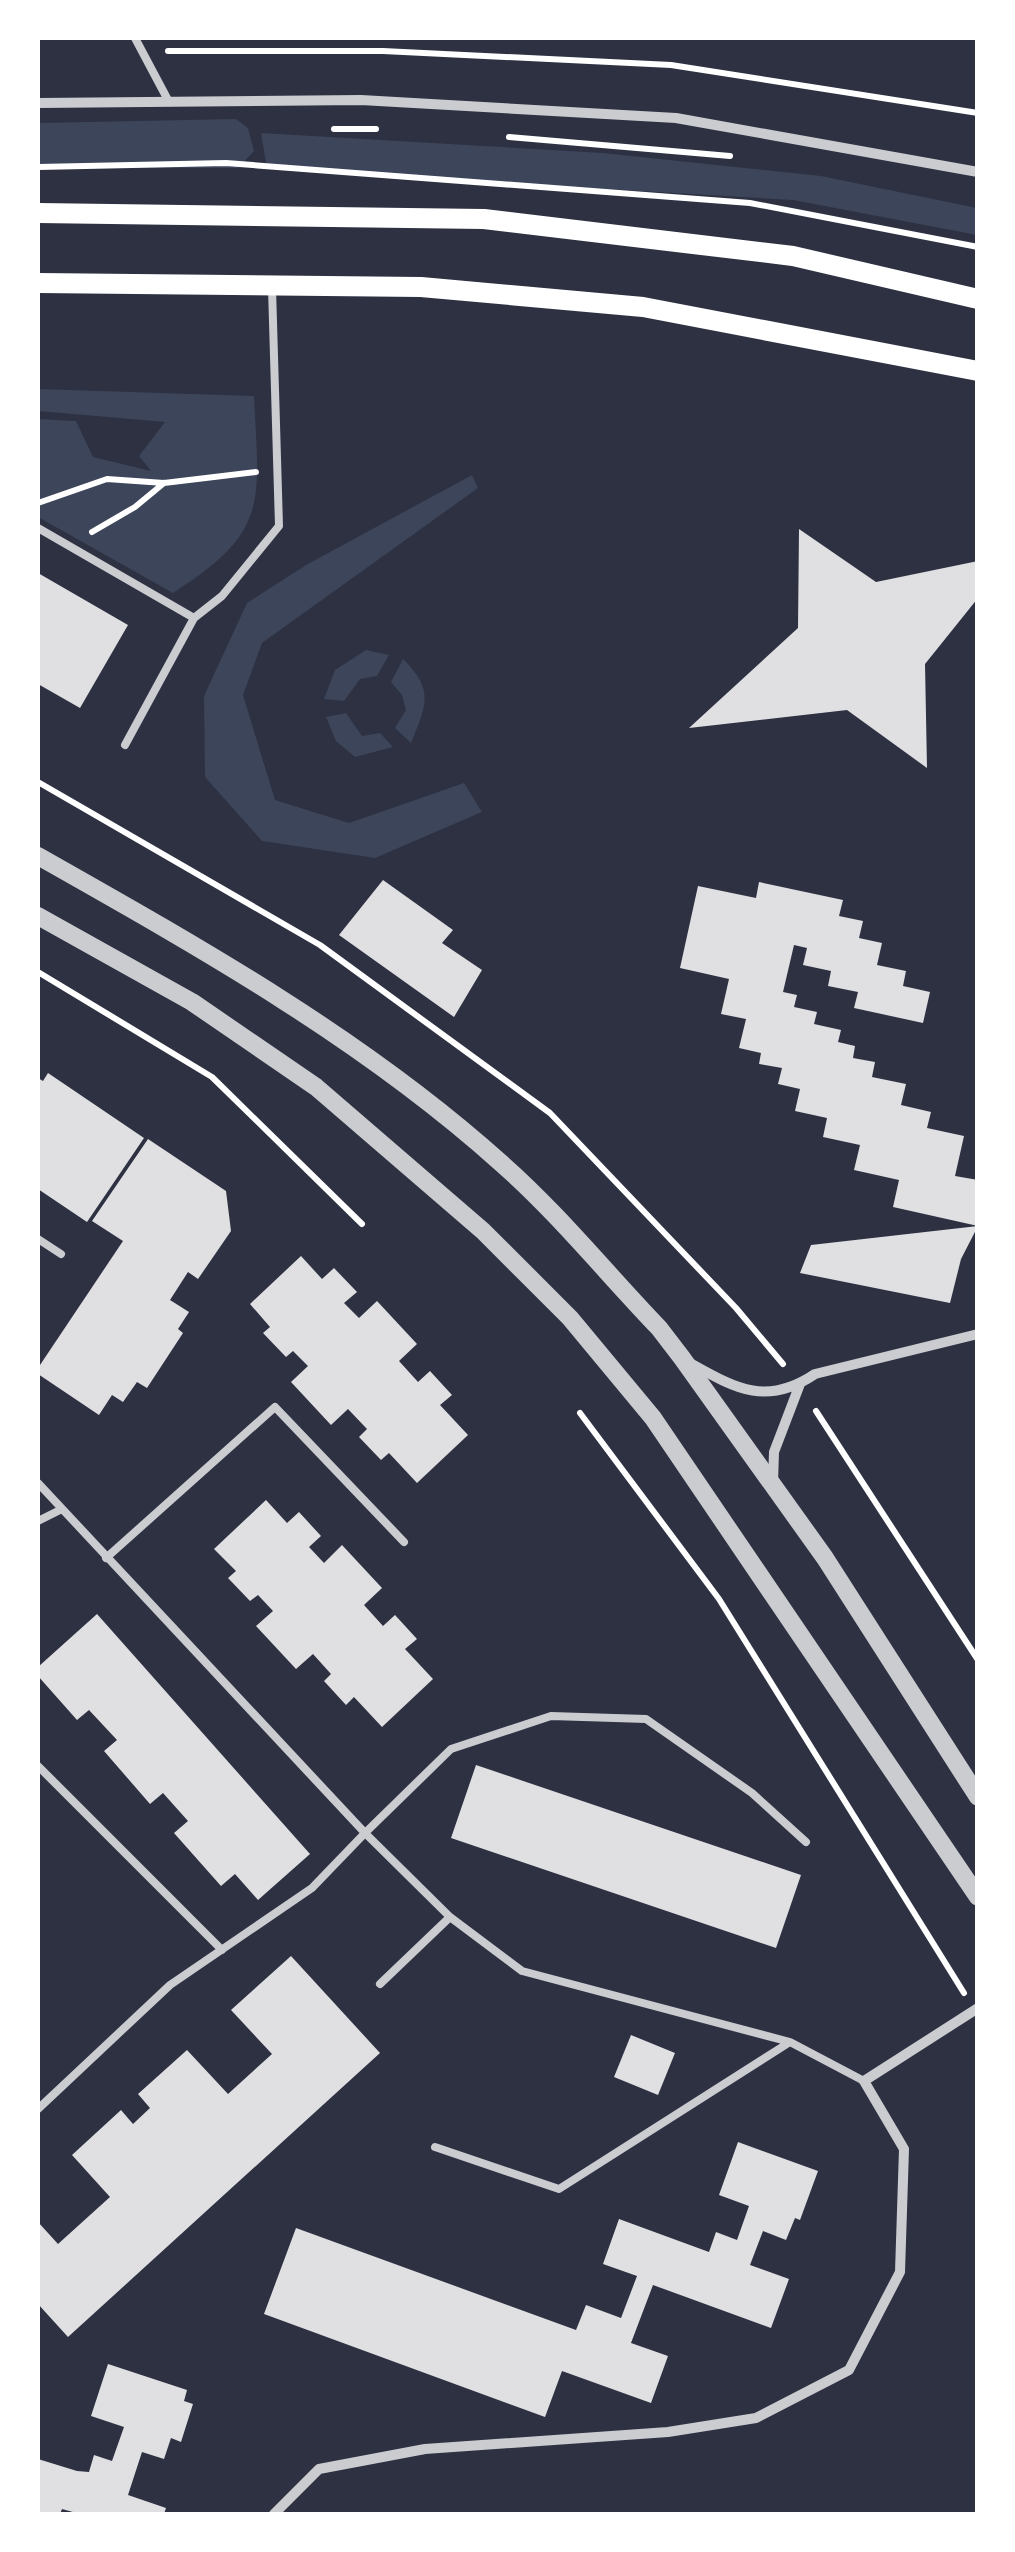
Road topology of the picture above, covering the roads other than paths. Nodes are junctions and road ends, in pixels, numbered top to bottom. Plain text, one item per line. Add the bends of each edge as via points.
1 (135, 38) edge
2 (169, 102) junction
3 (38, 103) edge
4 (978, 172) edge
5 (38, 212) edge
6 (38, 283) edge
7 (272, 288) junction
8 (978, 299) edge
9 (978, 371) edge
10 (38, 528) edge
11 (194, 618) junction
12 (125, 744) dead end
13 (38, 856) edge
14 (38, 916) edge
15 (38, 1239) edge
16 (61, 1254) dead end
17 (978, 1334) edge
18 (682, 1358) junction
19 (800, 1384) junction
20 (38, 1483) edge
21 (773, 1486) junction
22 (62, 1509) junction
23 (38, 1521) edge
24 (404, 1542) dead end
25 (106, 1558) junction
26 (38, 1766) edge
27 (978, 1797) edge
28 (365, 1833) junction
29 (806, 1842) dead end
30 (978, 1897) edge
31 (450, 1917) junction
32 (222, 1950) junction
33 (380, 1984) dead end
34 (976, 2009) edge
35 (790, 2042) junction
36 (864, 2081) junction
37 (38, 2109) edge
38 (434, 2147) dead end
39 (274, 2514) edge

1 - 2 lane
2 - 3 street
2 - 4 street via 361,100 676,118
5 - 8 main road via 484,220 793,256
6 - 7 main road
7 - 9 main road via 421,287 643,308
7 - 11 lane via 279,526 222,596
10 - 11 lane
11 - 12 lane
13 - 18 street via 211,954 361,1052 502,1163
14 - 30 street via 192,1002 316,1087 483,1231 570,1318 664,1434
15 - 16 lane
17 - 19 street via 815,1374
18 - 19 street via 743,1393
18 - 21 street
19 - 21 street via 774,1452
20 - 22 lane
21 - 27 street
22 - 23 lane
22 - 25 lane
24 - 25 lane via 276,1407
25 - 28 lane
26 - 32 lane
28 - 29 lane via 451,1749 551,1716 646,1720 752,1793
28 - 31 lane
28 - 32 lane via 312,1888
31 - 33 lane
31 - 35 lane via 522,1971
32 - 37 lane via 170,1985
34 - 36 street
35 - 36 lane
35 - 38 lane via 559,2189
36 - 39 street via 904,2148 900,2272 849,2370 756,2418 668,2432 426,2449 319,2469

